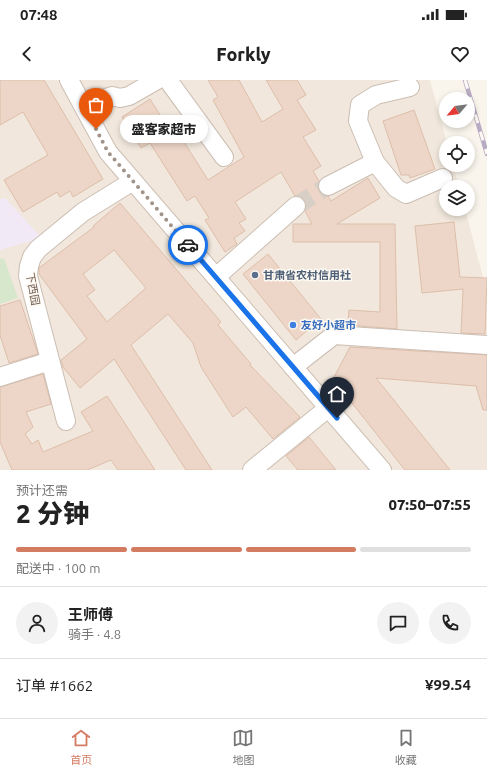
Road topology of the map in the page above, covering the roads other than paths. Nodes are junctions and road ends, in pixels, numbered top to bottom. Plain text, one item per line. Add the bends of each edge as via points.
1 (69, 80) edge
2 (157, 80) edge
3 (168, 80) edge
4 (410, 87) dead end
5 (84, 105) junction
6 (224, 157) dead end
7 (375, 162) junction
8 (443, 178) dead end
9 (133, 181) junction
10 (328, 186) tunnel mouth
11 (296, 206) tunnel mouth
12 (216, 277) junction
13 (487, 345) edge
14 (50, 361) junction
15 (292, 367) junction
16 (0, 377) edge
17 (328, 408) junction
18 (66, 421) dead end
19 (252, 470) edge
20 (382, 470) edge

1 - 5 street
2 - 5 street via 129,96 112,96
3 - 6 street
4 - 7 street via 376,95 360,105 358,121
5 - 9 street via 108,152
7 - 8 street via 396,188 406,194
7 - 10 street
9 - 12 street
9 - 14 street, 下西园 via 83,212 38,249 32,257 28,276
11 - 12 street
12 - 15 street
13 - 15 street via 334,335
14 - 16 street
14 - 18 street, 下西园
15 - 17 street
17 - 19 street
17 - 20 street

